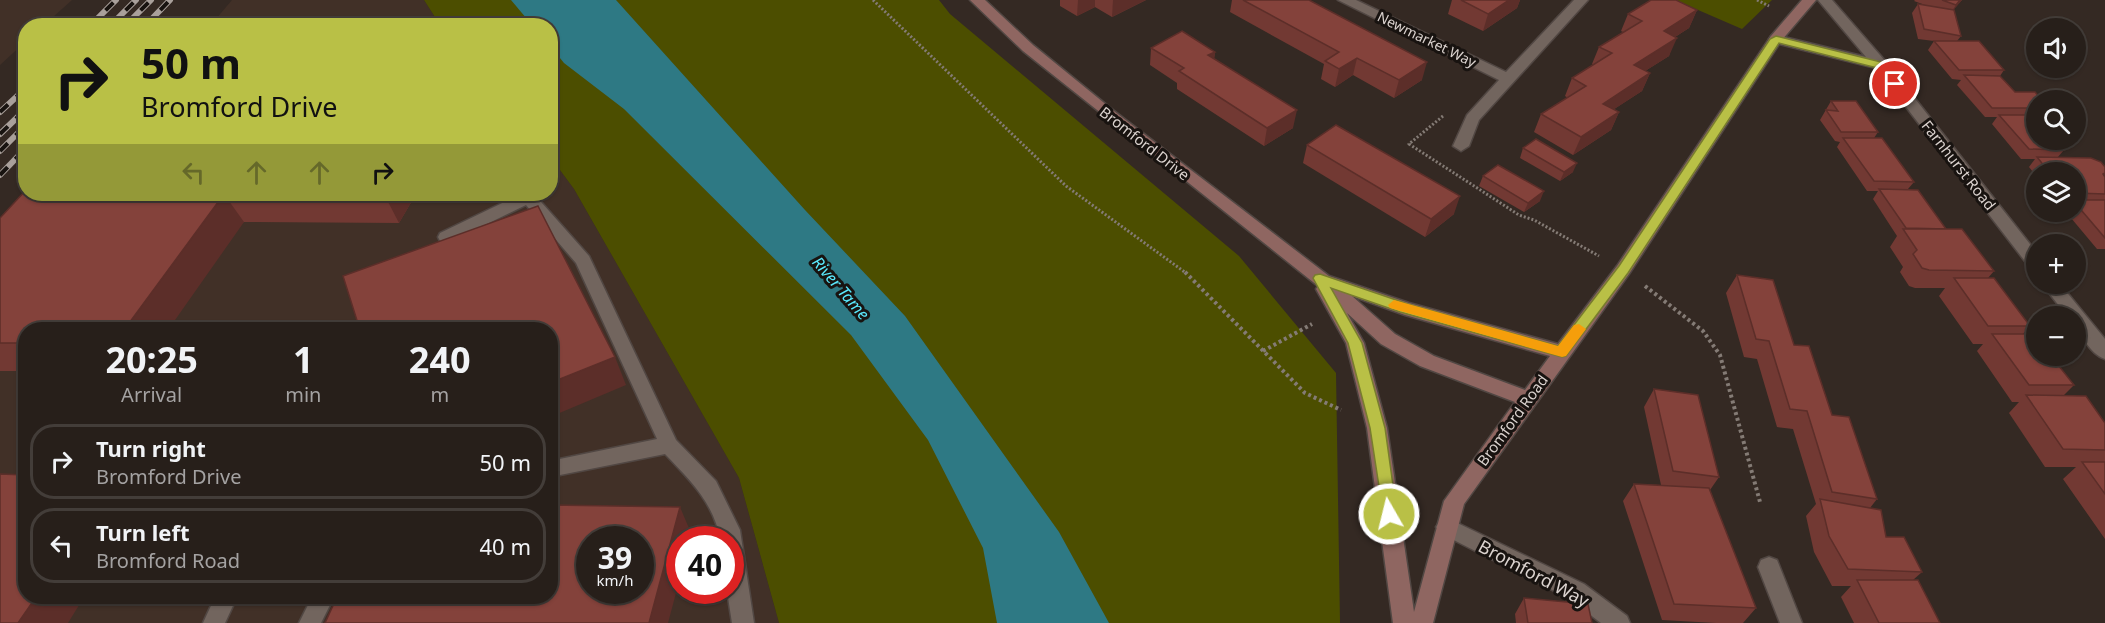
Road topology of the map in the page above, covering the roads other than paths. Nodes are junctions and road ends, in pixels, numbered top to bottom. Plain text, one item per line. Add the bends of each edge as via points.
1 (978, 0) edge
2 (1345, 0) edge
3 (1581, 0) edge
4 (1809, 0) edge
5 (1825, 0) edge
6 (1776, 39) junction
7 (1881, 65) junction
8 (1508, 79) junction
9 (1461, 146) dead end
10 (522, 201) edge
11 (531, 201) edge
12 (446, 237) edge
13 (2026, 251) edge
14 (1320, 278) junction
15 (2059, 294) edge
16 (1562, 352) junction
17 (2105, 352) edge
18 (1528, 399) junction
19 (669, 445) junction
20 (558, 467) edge
21 (1447, 527) junction
22 (1769, 567) dead end
23 (223, 604) edge
24 (320, 604) edge
25 (214, 623) edge
26 (310, 623) edge
27 (743, 623) edge
28 (1404, 623) edge
29 (1422, 623) edge
30 (1619, 623) edge
31 (1791, 623) edge

1 - 14 street, Bromford Drive via 1028,48 1109,114
2 - 8 street, Newmarket Way
3 - 8 street
4 - 6 street, Bromford Road
5 - 7 street, Farnhurst Road
6 - 7 street
6 - 16 street, Bromford Road via 1623,270
7 - 13 street, Farnhurst Road
8 - 9 street via 1472,118
10 - 12 street
11 - 19 street via 583,260
14 - 16 street, Bromford Drive via 1405,308
14 - 18 street, Bromford Drive via 1388,339 1427,361
14 - 28 street, Bromford Drive via 1355,343 1377,428
15 - 17 street
16 - 18 street, Bromford Road
18 - 21 street, Bromford Road via 1454,501
19 - 20 street
19 - 27 street via 708,487 729,530
21 - 29 street, Bromford Road
21 - 30 street, Bromford Way via 1576,591
22 - 31 street
23 - 25 street
24 - 26 street

